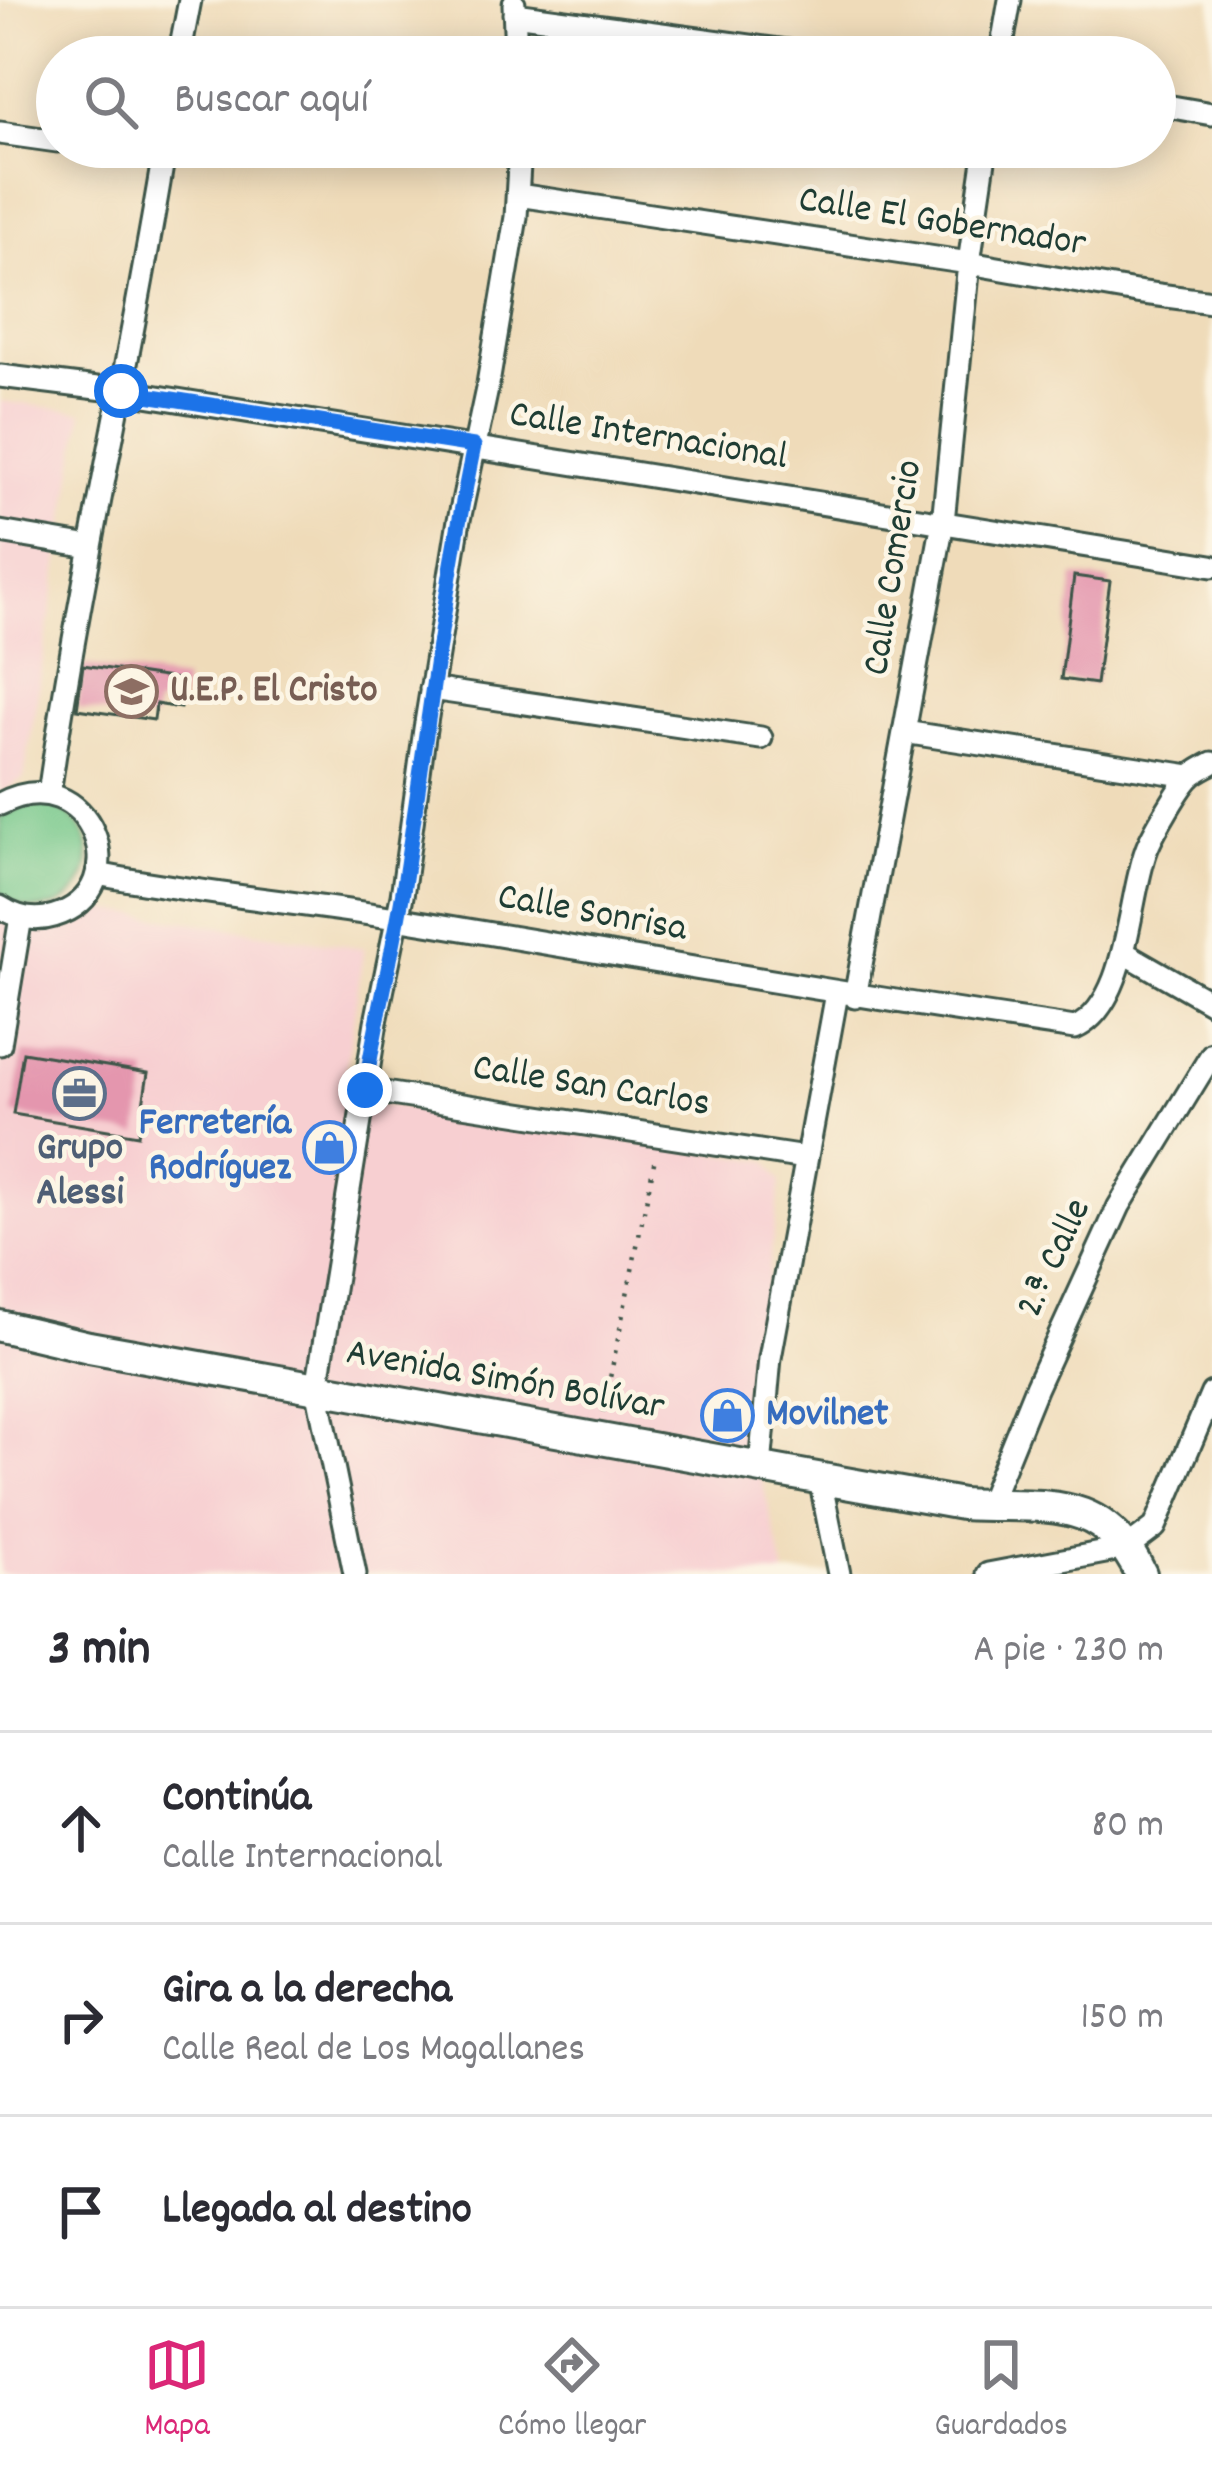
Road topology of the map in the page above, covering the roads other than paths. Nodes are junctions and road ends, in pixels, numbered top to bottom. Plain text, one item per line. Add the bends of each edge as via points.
1 (190, 0) edge
2 (1010, 0) edge
3 (515, 7) edge
4 (183, 36) edge
5 (699, 36) edge
6 (1004, 36) edge
7 (1176, 108) edge
8 (1212, 114) edge
9 (0, 134) edge
10 (36, 139) edge
11 (161, 168) edge
12 (519, 168) edge
13 (983, 168) edge
14 (518, 195) junction
15 (969, 262) junction
16 (1212, 302) edge
17 (0, 376) edge
18 (121, 391) junction
19 (474, 446) junction
20 (943, 522) junction
21 (0, 532) edge
22 (89, 547) junction
23 (1212, 566) edge
24 (431, 689) junction
25 (904, 732) junction
26 (761, 738) dead end
27 (1212, 763) edge
28 (1190, 776) junction
29 (50, 794) junction
30 (0, 804) edge
31 (97, 874) junction
32 (10, 912) edge
33 (397, 918) junction
34 (1123, 952) junction
35 (846, 995) junction
36 (1212, 1004) edge
37 (0, 1044) edge
38 (1212, 1054) edge
39 (365, 1090) junction
40 (805, 1158) junction
41 (0, 1326) edge
42 (317, 1388) junction
43 (1212, 1393) edge
44 (760, 1468) junction
45 (820, 1479) junction
46 (988, 1505) junction
47 (1134, 1561) edge
48 (355, 1574) edge
49 (839, 1574) edge
50 (988, 1574) edge

1 - 4 street
2 - 6 street
3 - 5 street
7 - 8 street
9 - 10 street
11 - 18 street
12 - 14 street
13 - 15 street, Calle Comercio
14 - 15 street, Calle El Gobernador
14 - 19 street
15 - 16 street, Calle El Gobernador
15 - 20 street, Calle Comercio
17 - 18 street, Calle Internacional
18 - 19 street, Calle Internacional
18 - 22 street
19 - 20 street, Calle Internacional
19 - 24 street
20 - 23 street, Calle Internacional
20 - 25 street, Calle Comercio
21 - 22 street
22 - 29 street
24 - 26 street
24 - 33 street
25 - 28 street
25 - 35 street, Calle Comercio
27 - 28 street
28 - 34 street via 1146,848
29 - 30 street
29 - 31 street via 87,819 99,850
31 - 32 street via 85,896 59,915
31 - 33 street, Calle Sonrisa
32 - 37 street
33 - 35 street, Calle Sonrisa
33 - 39 street
34 - 35 street, Calle Sonrisa via 1100,1010 1075,1028
34 - 36 street
35 - 40 street, Calle Comercio
38 - 46 street, 2.ª Calle via 1119,1206
39 - 40 street, Calle San Carlos
39 - 42 street
40 - 44 street, Calle Comercio
41 - 42 main road, Avenida Simón Bolívar
42 - 44 main road, Avenida Simón Bolívar
42 - 48 street
43 - 47 street
44 - 45 main road, Avenida Simón Bolívar
45 - 46 main road, Avenida Simón Bolívar
45 - 49 street
46 - 47 main road, Avenida Simón Bolívar via 1079,1510 1102,1522
47 - 50 street

